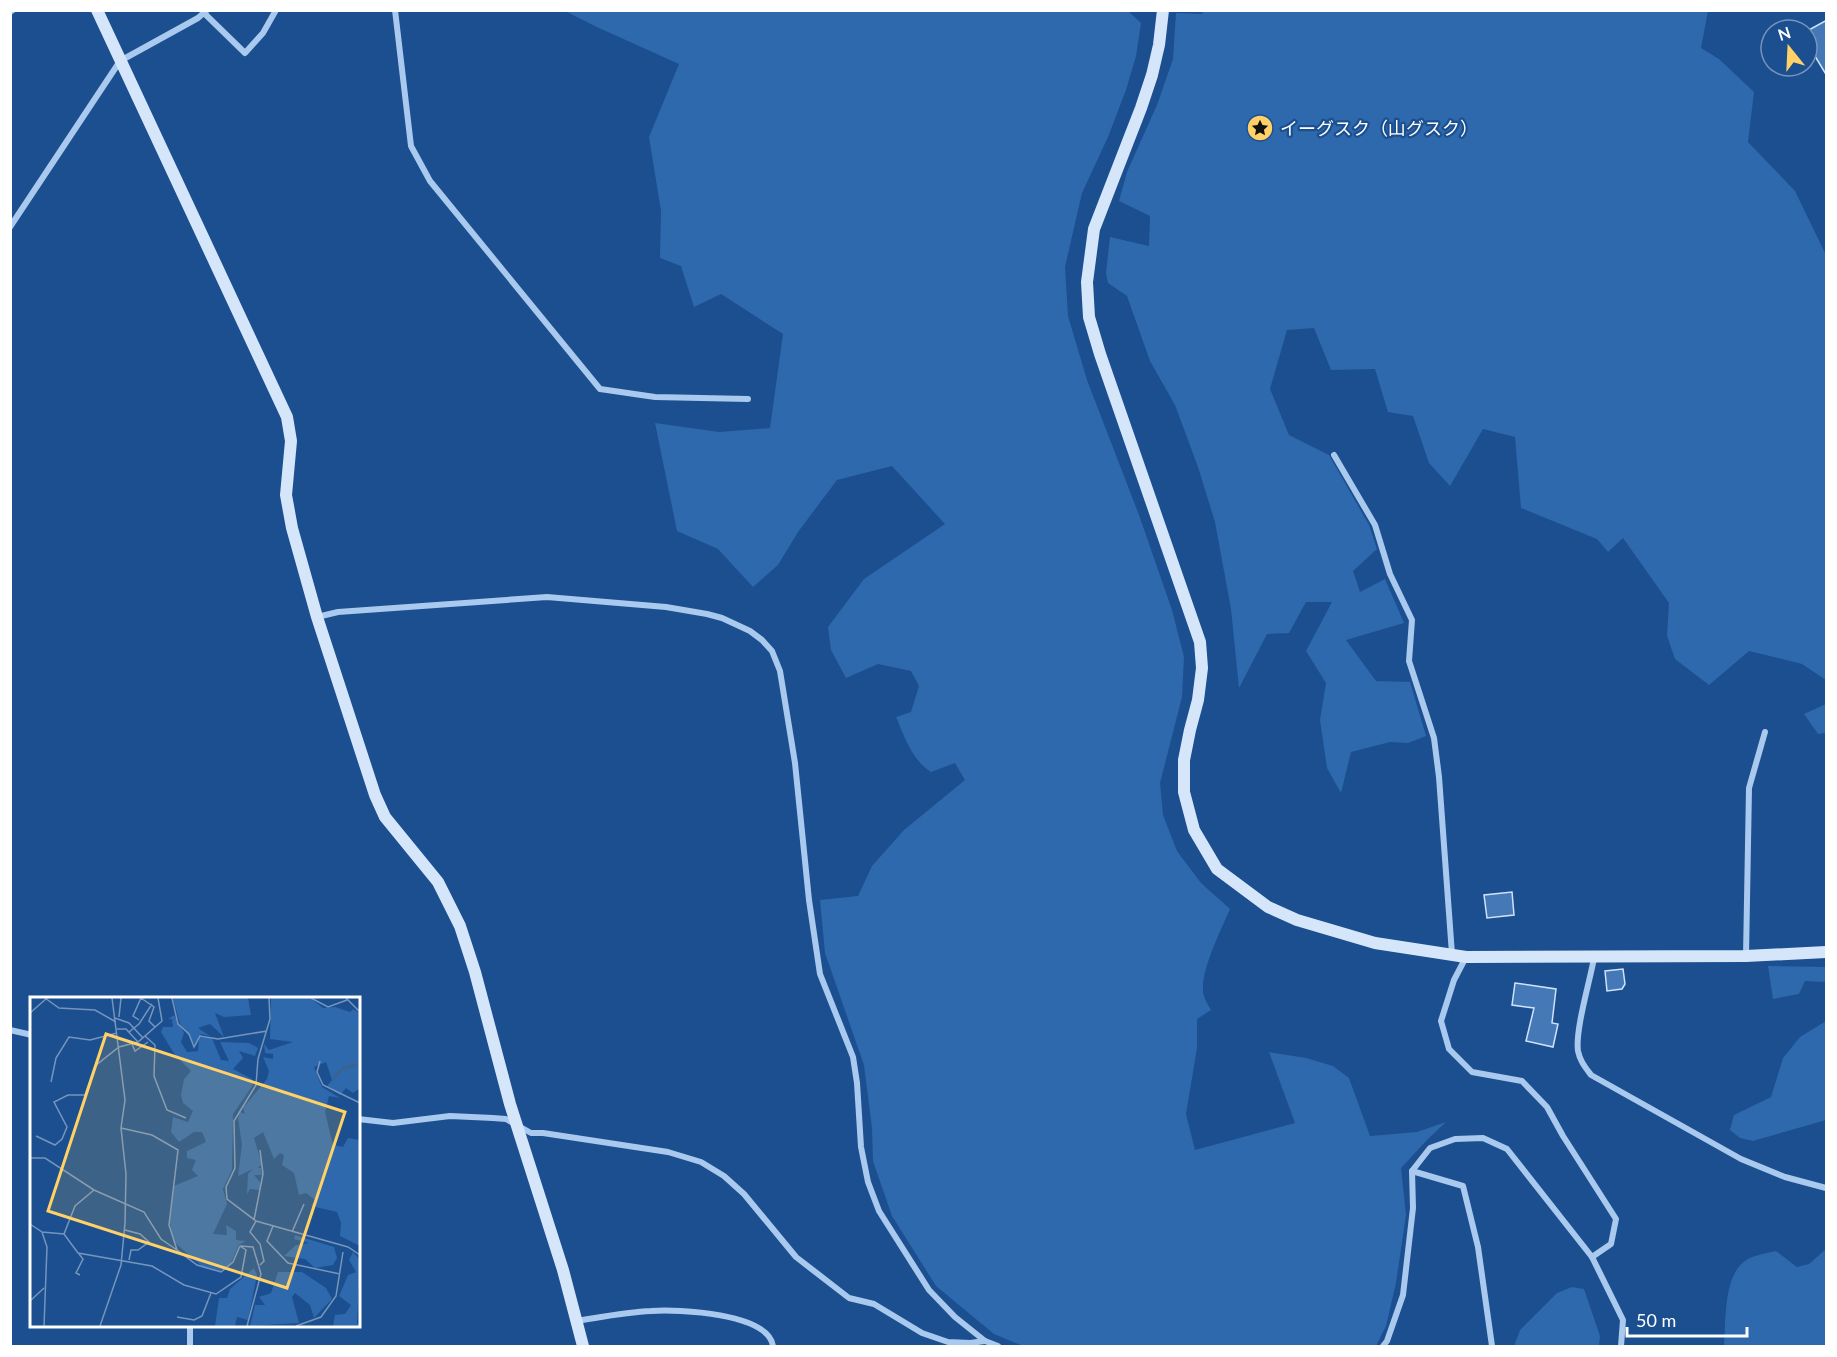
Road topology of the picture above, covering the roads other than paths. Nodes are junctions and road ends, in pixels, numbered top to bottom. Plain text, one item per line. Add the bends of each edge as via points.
1 (97, 10) edge
2 (276, 10) edge
3 (395, 10) edge
4 (1163, 10) edge
5 (205, 12) edge
6 (120, 61) junction
7 (10, 227) edge
8 (748, 399) dead end
9 (1334, 455) dead end
10 (317, 617) junction
11 (1765, 732) dead end
12 (1827, 951) edge
13 (1452, 955) junction
14 (1466, 957) junction
15 (1746, 957) junction
16 (1594, 958) junction
17 (10, 1029) edge
18 (30, 1034) edge
19 (360, 1119) edge
20 (518, 1126) junction
21 (1412, 1171) junction
22 (1827, 1188) edge
23 (1592, 1257) junction
24 (577, 1321) junction
25 (190, 1327) edge
26 (985, 1341) junction
27 (190, 1347) edge
28 (583, 1347) edge
29 (773, 1347) edge
30 (998, 1347) edge
31 (1383, 1347) edge
32 (1492, 1347) edge
33 (1621, 1347) edge

1 - 6 street
2 - 5 street via 245,53
3 - 8 street via 411,146 430,182 600,390 655,397
4 - 13 street via 1152,75 1094,229 1087,282 1089,317 1100,354 1200,642 1198,700 1184,760 1184,792 1194,830 1217,869 1268,907 1297,920 1375,943
5 - 6 street
6 - 7 street
6 - 10 street via 287,417 291,441 286,495
9 - 13 street via 1375,525 1390,574 1412,620 1409,661 1434,738 1439,777
10 - 20 street via 385,817 438,882 459,926
10 - 26 street via 338,612 548,597 707,614 750,631 762,640 772,651 780,671 820,974 853,1057 868,1182 879,1211 929,1290
11 - 15 street via 1749,788
12 - 15 street
13 - 14 street
14 - 16 street
14 - 23 street via 1441,1021 1449,1049 1472,1072 1522,1081 1547,1107 1616,1219 1611,1244
15 - 16 street
16 - 22 street via 1578,1049 1591,1076 1741,1159
17 - 18 street
19 - 20 street via 393,1123 460,1116 507,1119
20 - 24 street
20 - 26 street via 531,1133 668,1152 701,1162 744,1194 796,1257 849,1298 874,1304 922,1333 948,1341
21 - 23 street via 1430,1148 1455,1139 1483,1138 1499,1145 1507,1149
21 - 31 street via 1413,1208 1402,1294
21 - 32 street via 1463,1186 1478,1247
23 - 33 street via 1623,1320
24 - 28 street
24 - 29 street via 652,1311 689,1311 755,1326 766,1334
25 - 27 street
26 - 30 street

